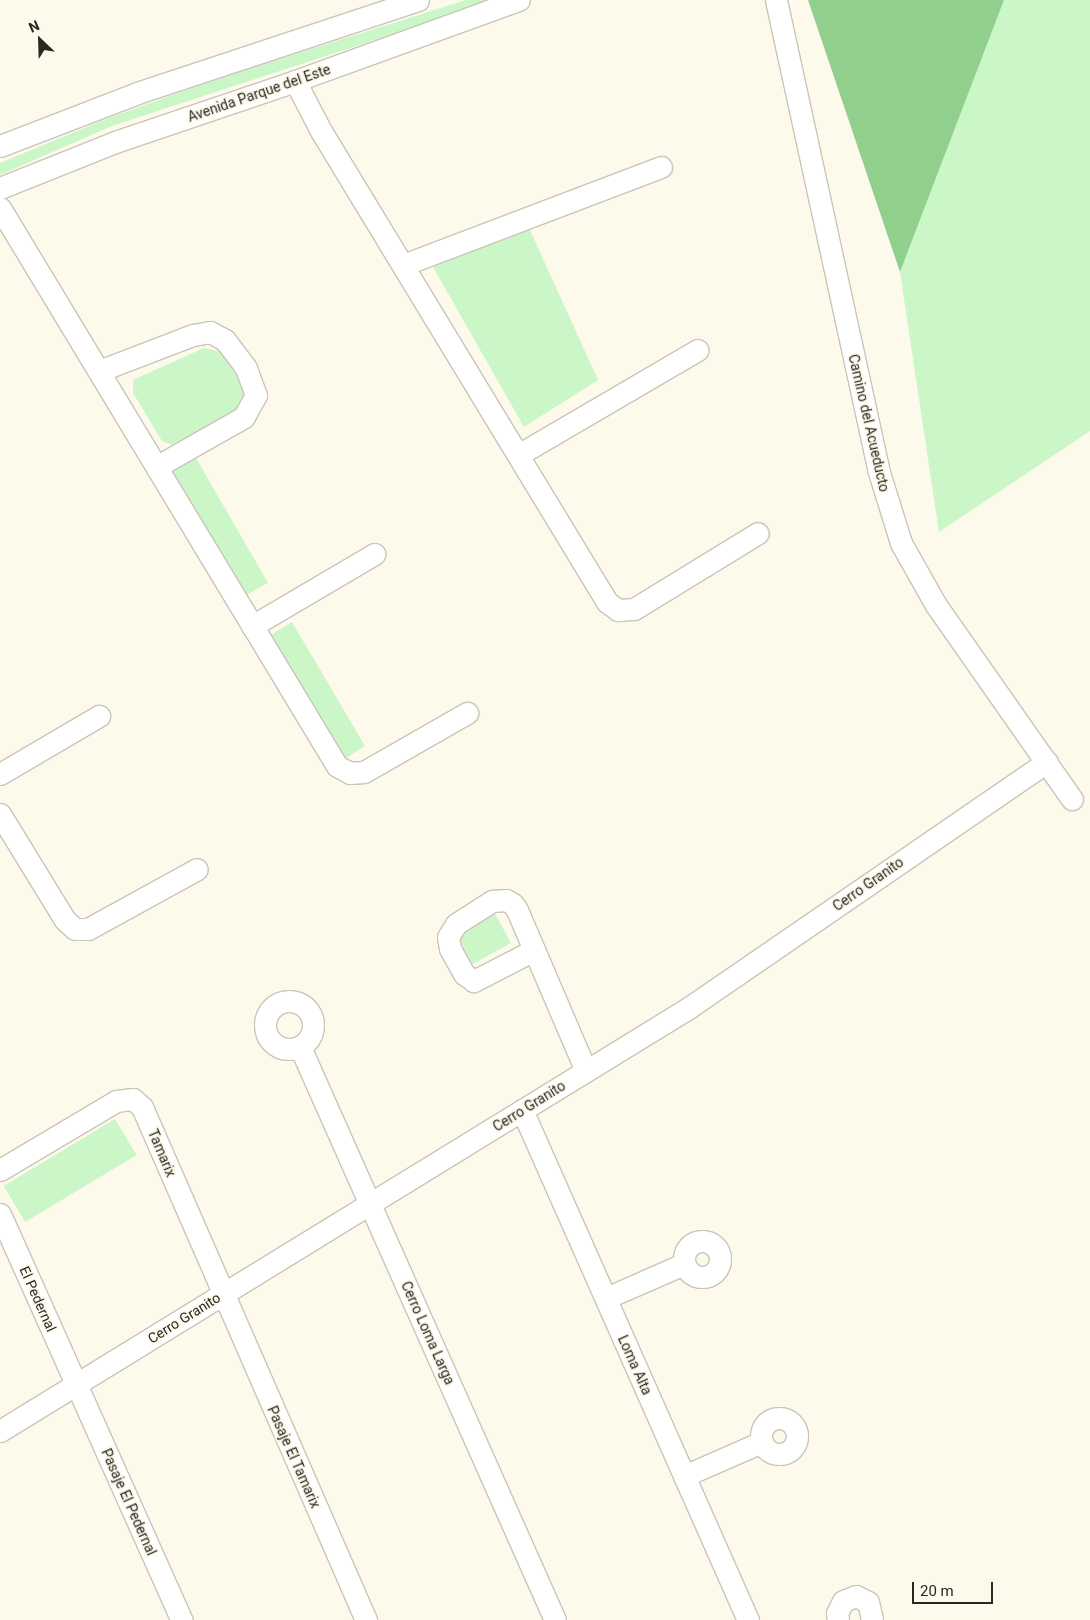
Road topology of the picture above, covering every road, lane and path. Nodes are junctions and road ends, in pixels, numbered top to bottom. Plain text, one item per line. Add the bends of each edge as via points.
1 (418, 0) edge
2 (519, 0) edge
3 (776, 0) edge
4 (295, 81) junction
5 (0, 146) edge
6 (661, 166) dead end
7 (0, 188) edge
8 (0, 208) edge
9 (402, 265) junction
10 (698, 350) dead end
11 (99, 371) junction
12 (518, 455) junction
13 (156, 467) junction
14 (758, 533) dead end
15 (374, 554) dead end
16 (252, 626) junction
17 (467, 713) dead end
18 (99, 716) dead end
19 (1047, 762) junction
20 (0, 774) edge
21 (1072, 799) dead end
22 (0, 814) edge
23 (197, 869) dead end
24 (534, 950) dead end
25 (300, 1047) dead end
26 (586, 1071) junction
27 (522, 1110) junction
28 (0, 1170) edge
29 (371, 1203) junction
30 (0, 1214) edge
31 (684, 1264) dead end
32 (222, 1295) junction
33 (606, 1298) junction
34 (77, 1384) junction
35 (0, 1431) edge
36 (762, 1442) dead end
37 (684, 1476) junction
38 (182, 1620) edge
39 (366, 1620) edge
40 (555, 1620) edge
41 (748, 1620) edge
42 (838, 1620) edge
43 (872, 1620) edge

1 - 5 street via 138,93
2 - 4 street, Avenida Parque del Este
3 - 19 street, Camino del Acueducto via 888,507 901,543 921,582
4 - 7 street, Avenida Parque del Este via 115,142
4 - 9 street via 321,131
6 - 9 street
8 - 11 street
9 - 12 street
10 - 12 street
11 - 13 street
11 - 13 street via 193,335 210,332 225,340 246,368 256,395 244,417
12 - 14 street via 603,597 618,610 640,606
13 - 16 street
15 - 16 street
16 - 17 street via 333,760 343,770 357,774 370,770
18 - 20 street
19 - 21 street, Camino del Acueducto
19 - 26 street, Cerro Granito via 690,1007
22 - 23 street via 65,920 75,930 88,928
24 - 26 street
25 - 29 street, Cerro Loma Larga
26 - 27 street, Cerro Granito
27 - 29 street, Cerro Granito
27 - 33 street, Loma Alta
28 - 32 street, Tamarix via 121,1099 138,1102
29 - 32 street, Cerro Granito
29 - 40 street, Cerro Loma Larga
30 - 34 street, El Pedernal
31 - 33 street
32 - 34 street, Cerro Granito
32 - 39 street, Pasaje El Tamarix
33 - 37 street, Loma Alta
34 - 35 street, Cerro Granito
34 - 38 street, Pasaje El Pedernal
36 - 37 street
37 - 41 street, Loma Alta
42 - 43 street via 842,1601 856,1596 868,1602

